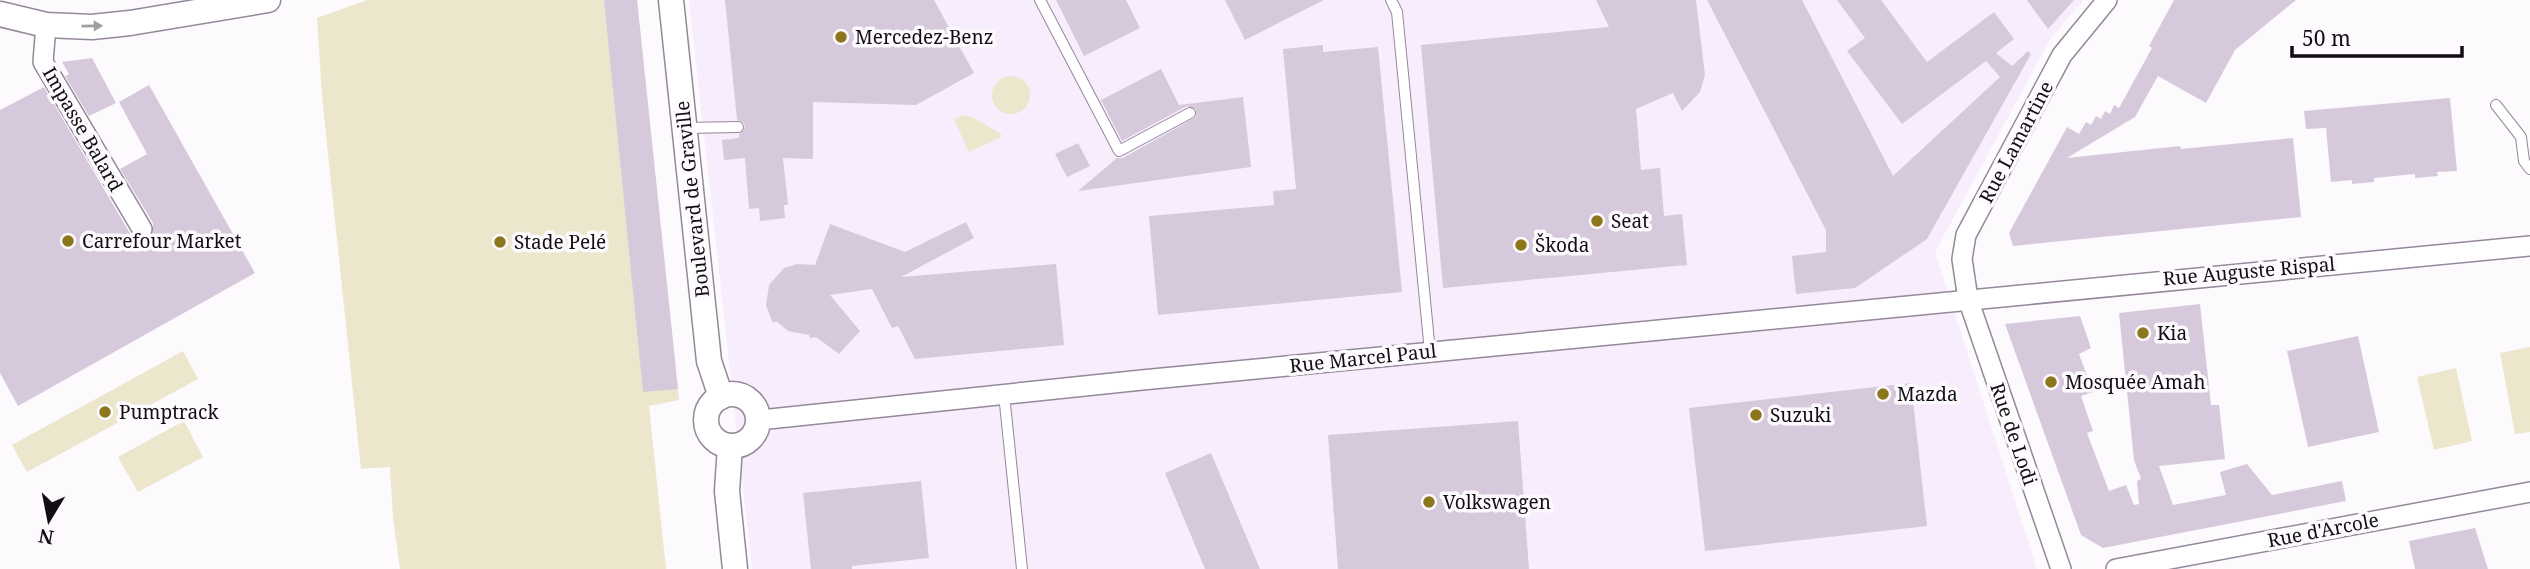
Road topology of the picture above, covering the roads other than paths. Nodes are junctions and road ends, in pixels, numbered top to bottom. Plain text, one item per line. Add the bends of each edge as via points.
1 (268, 0) edge
2 (671, 0) edge
3 (1040, 0) edge
4 (1391, 0) edge
5 (2107, 0) edge
6 (231, 3) edge
7 (0, 14) edge
8 (46, 25) junction
9 (2496, 105) dead end
10 (1190, 113) dead end
11 (738, 127) dead end
12 (685, 128) junction
13 (2530, 169) edge
14 (142, 229) dead end
15 (2530, 246) edge
16 (1968, 299) junction
17 (1430, 352) junction
18 (1004, 394) junction
19 (721, 397) junction
20 (759, 420) junction
21 (730, 446) junction
22 (2530, 492) edge
23 (735, 569) edge
24 (1022, 569) edge
25 (2061, 569) edge
26 (2116, 569) edge

1 - 6 street
2 - 12 street, Boulevard de Graville
3 - 10 lane via 1119,150
4 - 17 lane via 1397,12
5 - 16 street, Rue Lamartine via 2062,55 1966,235 1962,259
8 -> 6 street via 92,27
7 - 8 street
8 - 14 street, Impasse Balard via 43,62
9 - 13 lane via 2521,137 2524,161
11 - 12 lane
12 - 19 street, Boulevard de Graville via 709,361
15 - 16 street, Rue Auguste Rispal
16 - 17 street, Rue Marcel Paul
16 - 25 street, Rue de Lodi
17 - 18 street, Rue Marcel Paul
18 - 20 street, Rue Marcel Paul
18 - 24 lane
19 - 20 street via 746,398
19 - 21 street via 709,408 707,425 715,439
20 - 21 street via 747,442
21 - 23 street via 727,491
22 - 26 street, Rue d'Arcole

